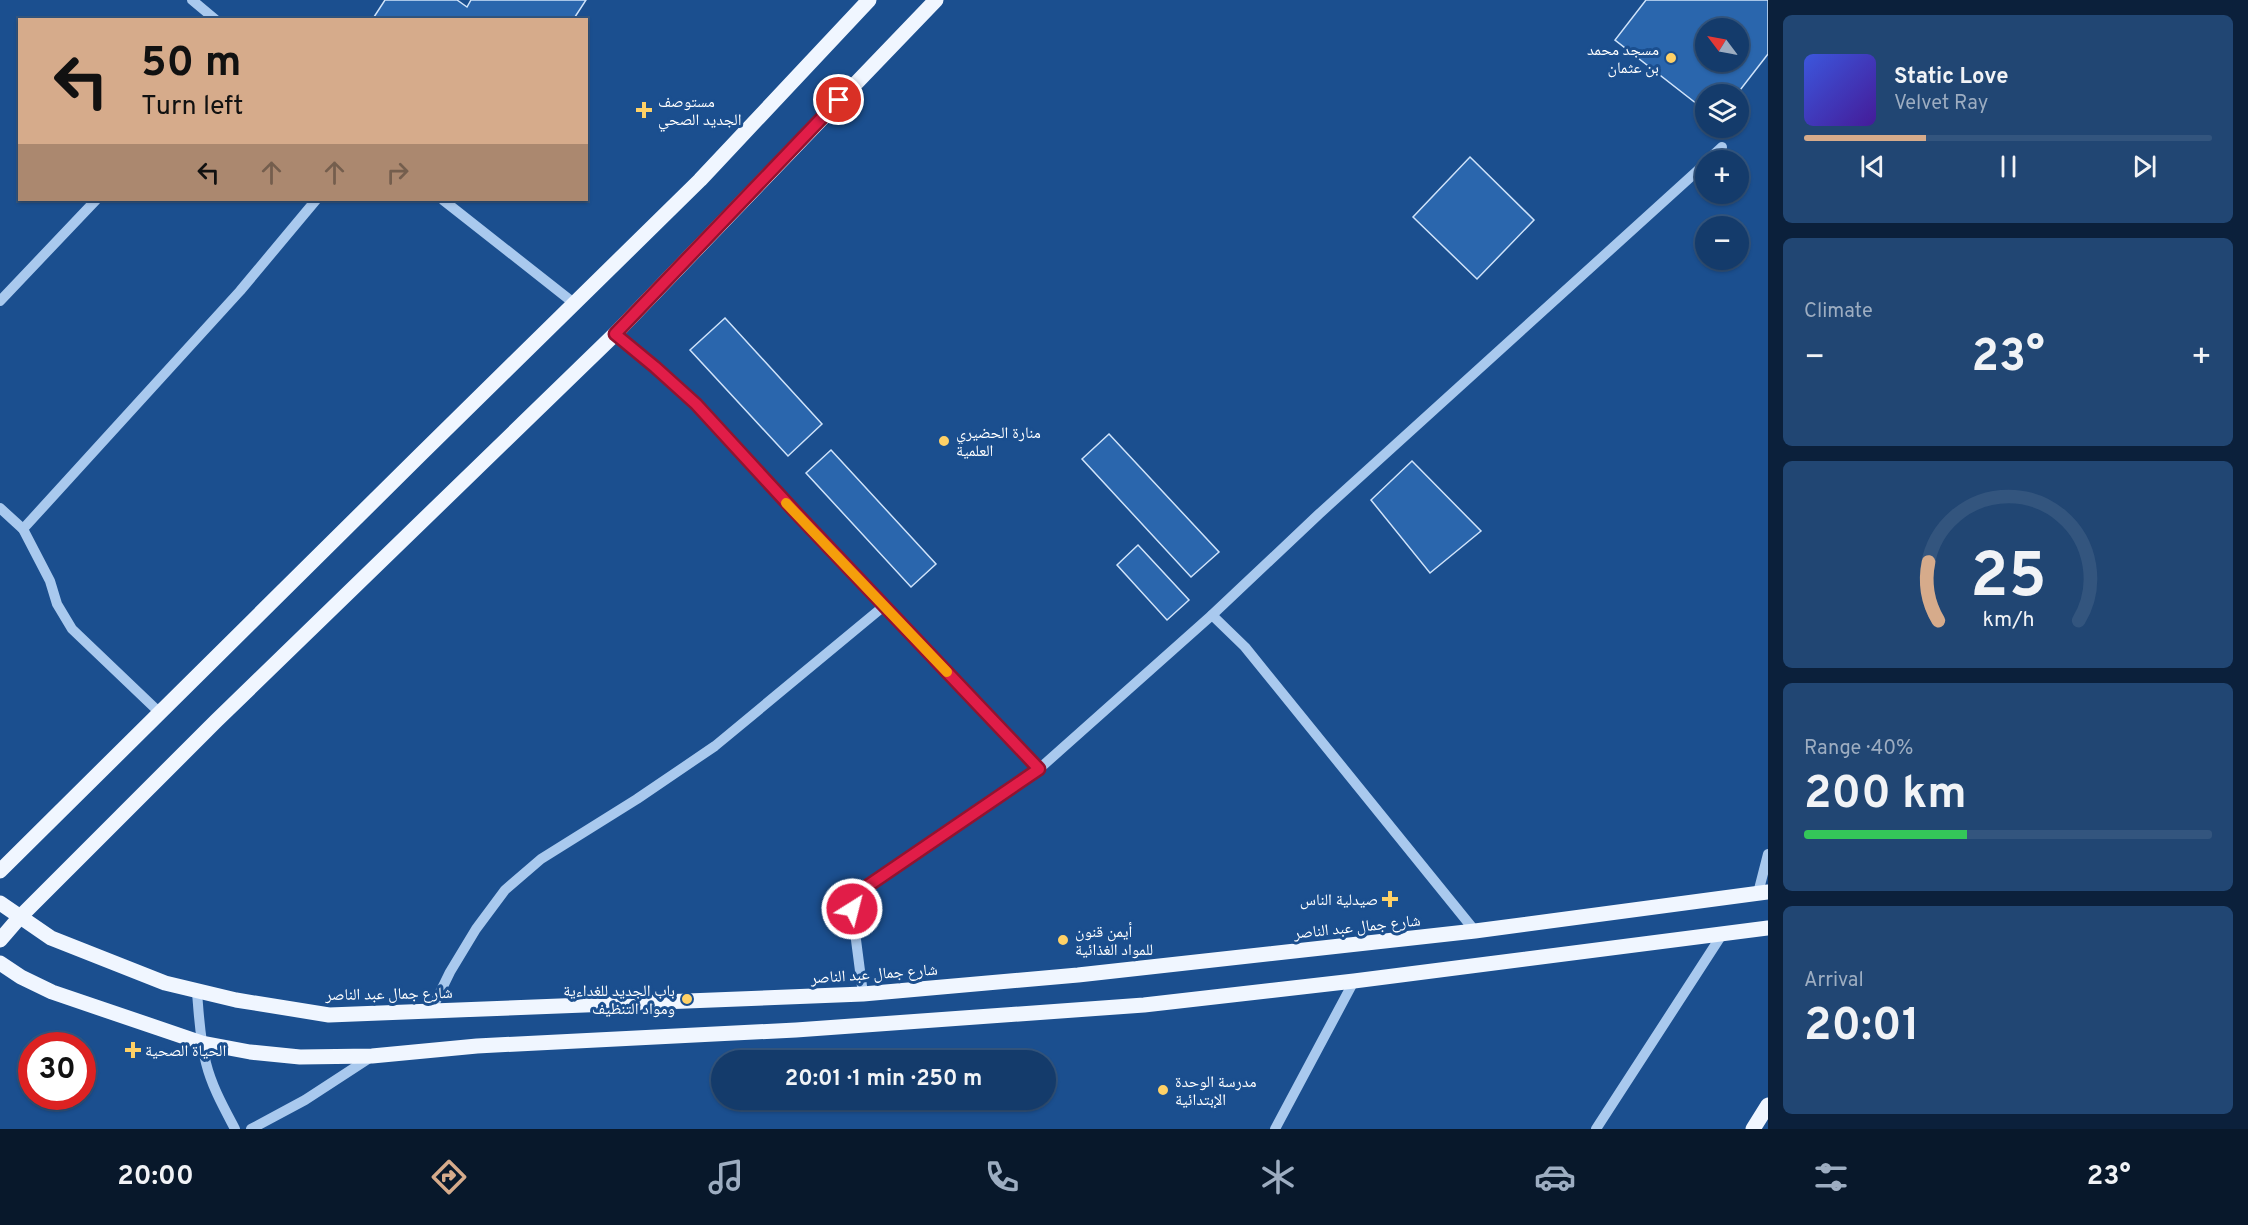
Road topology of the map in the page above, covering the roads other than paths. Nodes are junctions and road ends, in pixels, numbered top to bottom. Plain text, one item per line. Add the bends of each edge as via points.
1 (192, 0) edge
2 (868, 0) edge
3 (936, 0) edge
4 (214, 18) edge
5 (1722, 147) dead end
6 (1719, 150) edge
7 (1695, 173) edge
8 (95, 201) edge
9 (315, 201) edge
10 (444, 201) edge
11 (0, 301) edge
12 (575, 304) junction
13 (615, 334) junction
14 (0, 508) edge
15 (23, 529) junction
16 (884, 606) junction
17 (1212, 615) junction
18 (160, 713) junction
19 (1039, 769) junction
20 (1768, 854) edge
21 (0, 872) edge
22 (1763, 892) edge
23 (0, 903) edge
24 (19, 918) junction
25 (1768, 928) edge
26 (1475, 931) junction
27 (1723, 933) junction
28 (0, 940) edge
29 (0, 963) edge
30 (1354, 981) junction
31 (197, 992) junction
32 (863, 994) junction
33 (431, 1011) junction
34 (202, 1043) junction
35 (372, 1056) junction
36 (1768, 1105) edge
37 (235, 1129) edge
38 (251, 1129) edge
39 (1275, 1129) edge
40 (1596, 1129) edge
41 (1753, 1129) edge

1 - 4 street
2 - 12 main road via 700,180
3 - 13 main road
5 - 6 street
7 - 17 street
8 - 11 street
9 - 15 street via 240,291
10 - 12 street
12 - 18 main road
13 - 16 street via 696,404
13 - 24 main road
14 - 15 street
15 - 18 street via 72,629
16 - 19 street
16 - 33 street via 715,746 542,859 505,890 476,929
17 - 19 street
17 - 26 street via 1253,657
18 - 21 main road
19 - 32 street via 852,901
20 - 22 street
22 - 26 main road, شارع جمال عبد الناصر
23 - 24 main road, شارع جمال عبد الناصر
24 - 28 main road
24 - 31 main road, شارع جمال عبد الناصر via 87,954
25 - 27 main road
26 - 32 main road, شارع جمال عبد الناصر via 1089,974
27 - 30 main road
27 - 40 street
29 - 34 main road via 52,992
30 - 35 main road via 1144,1005 795,1030 477,1046
30 - 39 street
31 - 33 main road, شارع جمال عبد الناصر via 329,1015
31 - 34 street
32 - 33 main road, شارع جمال عبد الناصر
34 - 35 main road via 300,1057
34 - 37 street via 213,1084
35 - 38 street via 305,1100
36 - 41 main road

